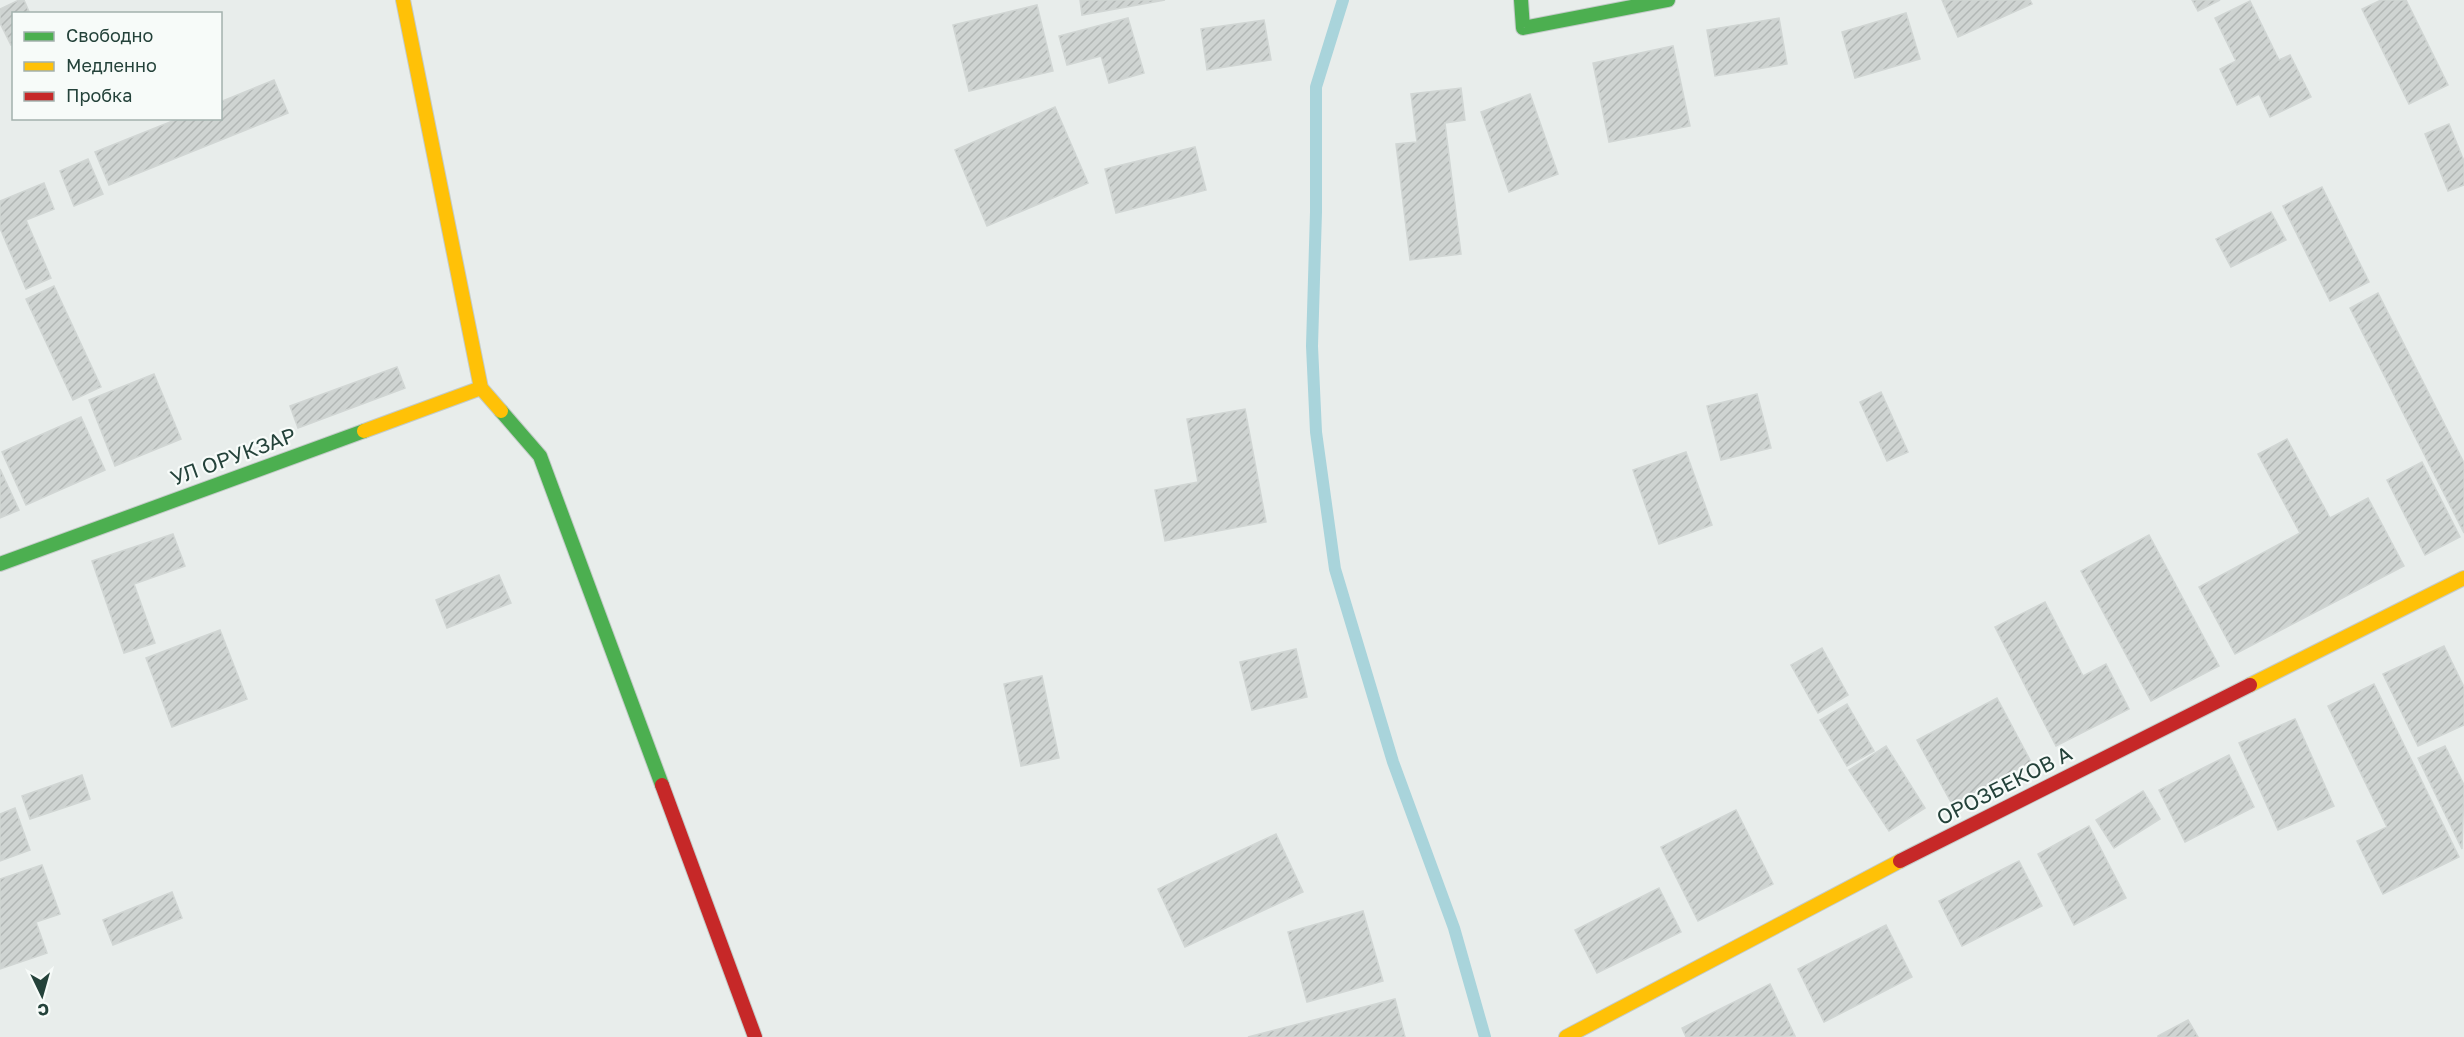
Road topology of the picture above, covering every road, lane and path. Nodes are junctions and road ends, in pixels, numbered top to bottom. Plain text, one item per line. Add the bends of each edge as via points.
1 (403, 0) edge
2 (1521, 0) edge
3 (1668, 0) edge
4 (481, 388) junction
5 (0, 564) edge
6 (2464, 578) edge
7 (755, 1037) edge
8 (1566, 1037) edge

1 - 4 street
2 - 3 street via 1523,28
4 - 5 street, УЛ ОРУКЗАР
4 - 7 street via 540,456
6 - 8 street, ОРОЗБЕКОВ А via 1887,867

